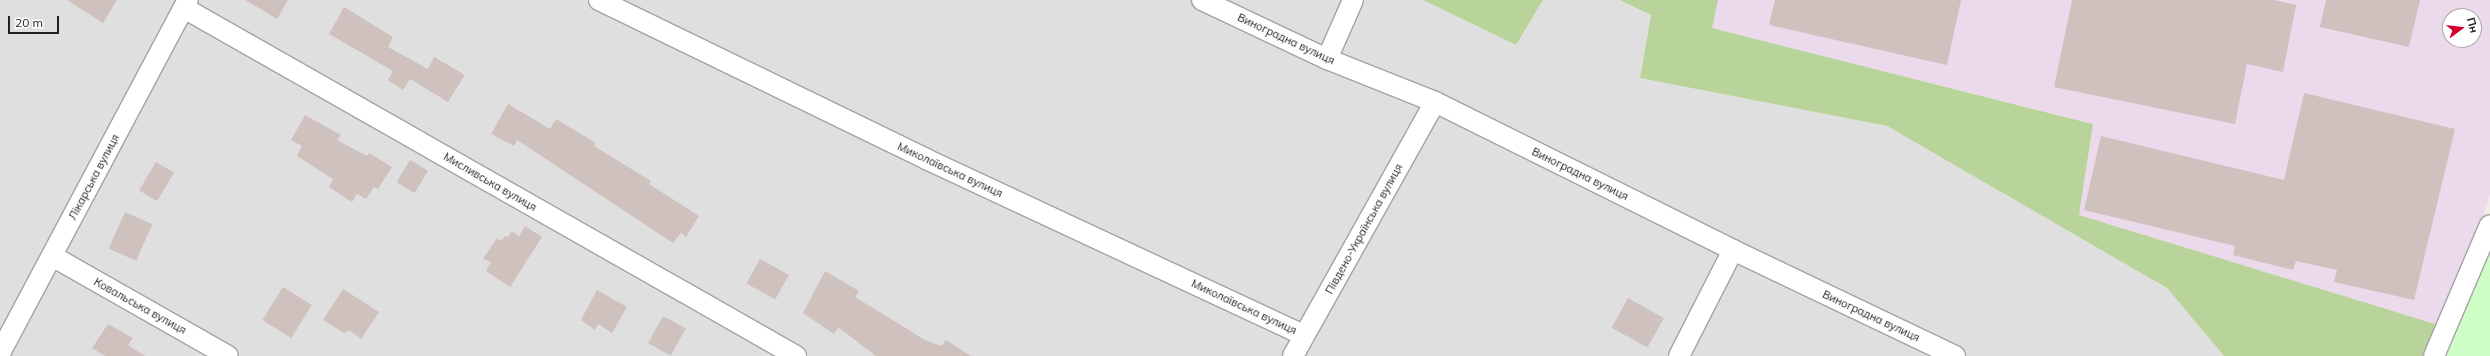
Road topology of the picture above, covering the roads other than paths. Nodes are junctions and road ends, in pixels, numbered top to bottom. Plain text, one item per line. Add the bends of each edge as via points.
1 (599, 0) edge
2 (1202, 0) edge
3 (1353, 0) edge
4 (186, 4) edge
5 (1327, 59) junction
6 (1435, 102) junction
7 (2490, 225) edge
8 (1733, 250) junction
9 (52, 256) junction
10 (1304, 335) junction
11 (0, 353) edge
12 (228, 356) edge
13 (796, 356) edge
14 (1293, 356) edge
15 (1679, 356) edge
16 (1955, 356) edge
17 (2434, 356) edge

1 - 10 street, Миколаївська вулиця via 926,159
2 - 5 street, Виноградна вулиця
3 - 5 street
4 - 9 street, Лікарська вулиця
4 - 13 street, Мисливська вулиця
5 - 6 street, Виноградна вулиця
6 - 8 street, Виноградна вулиця
6 - 10 street, Південо-Українська вулиця
7 - 17 street
8 - 15 street
8 - 16 street, Виноградна вулиця
9 - 11 street, Лікарська вулиця
9 - 12 street, Ковальська вулиця
10 - 14 street, Південо-Українська вулиця

